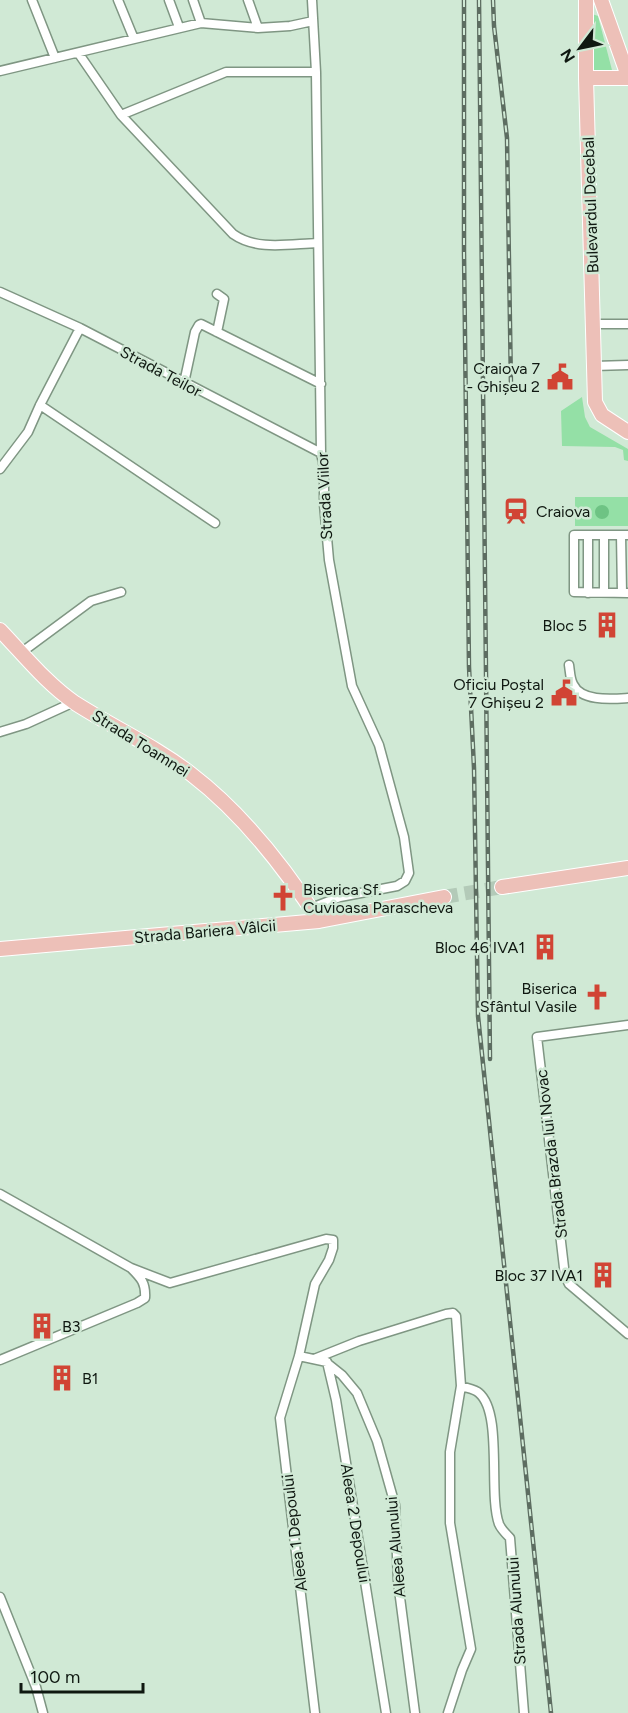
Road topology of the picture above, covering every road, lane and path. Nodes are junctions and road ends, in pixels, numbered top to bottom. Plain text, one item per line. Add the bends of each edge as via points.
1 (32, 0) edge
2 (118, 0) edge
3 (169, 0) edge
4 (193, 0) edge
5 (248, 0) edge
6 (312, 0) edge
7 (586, 0) edge
8 (602, 0) edge
9 (313, 21) junction
10 (201, 23) junction
11 (179, 27) junction
12 (258, 28) junction
13 (134, 39) junction
14 (79, 54) junction
15 (55, 57) junction
16 (0, 71) edge
17 (316, 72) junction
18 (628, 77) edge
19 (586, 78) junction
20 (122, 115) junction
21 (317, 243) junction
22 (0, 292) edge
23 (217, 294) dead end
24 (593, 324) junction
25 (628, 324) edge
26 (80, 328) junction
27 (217, 332) junction
28 (594, 366) junction
29 (628, 366) edge
30 (184, 383) junction
31 (321, 384) junction
32 (40, 405) junction
33 (628, 432) edge
34 (321, 453) junction
35 (0, 469) edge
36 (215, 524) dead end
37 (588, 535) junction
38 (604, 535) junction
39 (625, 535) edge
40 (121, 592) dead end
41 (604, 592) junction
42 (588, 593) junction
43 (625, 593) edge
44 (0, 630) edge
45 (22, 652) junction
46 (569, 665) dead end
47 (628, 698) edge
48 (74, 702) junction
49 (0, 732) edge
50 (628, 868) edge
51 (501, 887) tunnel mouth
52 (444, 897) tunnel mouth
53 (310, 908) junction
54 (319, 921) junction
55 (0, 949) edge
56 (628, 1026) edge
57 (0, 1194) edge
58 (131, 1268) junction
59 (628, 1334) edge
60 (299, 1356) junction
61 (314, 1359) junction
62 (0, 1360) edge
63 (327, 1362) junction
64 (461, 1386) junction
65 (0, 1598) edge
66 (43, 1713) edge
67 (315, 1713) edge
68 (386, 1713) edge
69 (415, 1713) edge
70 (448, 1713) edge
71 (524, 1713) edge

1 - 15 street
2 - 13 street
3 - 11 street
4 - 10 street
5 - 12 street
6 - 9 street, Strada Viilor
7 - 19 main road, Bulevardul Decebal
8 - 18 main road
9 - 12 street
9 - 17 street, Strada Viilor
10 - 11 street
10 - 12 street
11 - 13 street
13 - 14 street
14 - 15 street
14 - 20 street
15 - 16 street
17 - 20 street via 226,72
17 - 21 street, Strada Viilor
18 - 19 main road
19 - 24 main road, Bulevardul Decebal
20 - 21 street via 242,241 261,245
21 - 31 street, Strada Viilor
22 - 26 street, Strada Teilor
23 - 27 street via 224,298
24 - 25 street
24 - 28 main road, Bulevardul Decebal
26 - 30 street, Strada Teilor
26 - 32 street
27 - 30 street via 201,324 197,327
27 - 31 street
28 - 29 street
28 - 33 main road, Bulevardul Decebal via 598,410
30 - 34 street, Strada Teilor
31 - 34 street, Strada Viilor
32 - 35 street via 28,432
32 - 36 street
34 - 53 street, Strada Viilor via 329,560 352,686 379,745 404,837 409,873 397,886 340,897
37 - 38 street
37 - 42 street
37 - 42 street via 574,535 574,592
38 - 39 street
38 - 41 street
39 - 43 street
40 - 45 street via 91,601
41 - 42 street
41 - 43 street
44 - 45 main road, Strada Toamnei
45 - 48 main road, Strada Toamnei
46 - 47 street via 573,684 583,694 602,699
48 - 49 street
48 - 53 main road, Strada Toamnei via 153,747 194,776 249,830
50 - 51 main road
52 - 54 main road, Strada Bariera Vâlcii
53 - 54 main road, Strada Toamnei
54 - 55 main road, Strada Bariera Vâlcii
56 - 59 street, Strada Brazda lui Novac via 537,1037 562,1268 569,1284
57 - 58 street
58 - 60 street, Aleea 1 Depoului via 170,1283 333,1240 329,1260 315,1284
58 - 62 street via 143,1280 145,1298
60 - 61 street
60 - 67 street, Aleea 1 Depoului via 280,1418
61 - 63 street
61 - 64 street via 358,1341 453,1313 458,1324
63 - 68 street, Aleea 2 Depoului
63 - 69 street, Aleea Alunului via 357,1393 377,1441 395,1505 398,1582
64 - 70 street via 450,1452 450,1524 471,1649
64 - 71 street, Strada Alunului via 479,1392 487,1405 494,1443 495,1507 500,1526 510,1538
65 - 66 street

